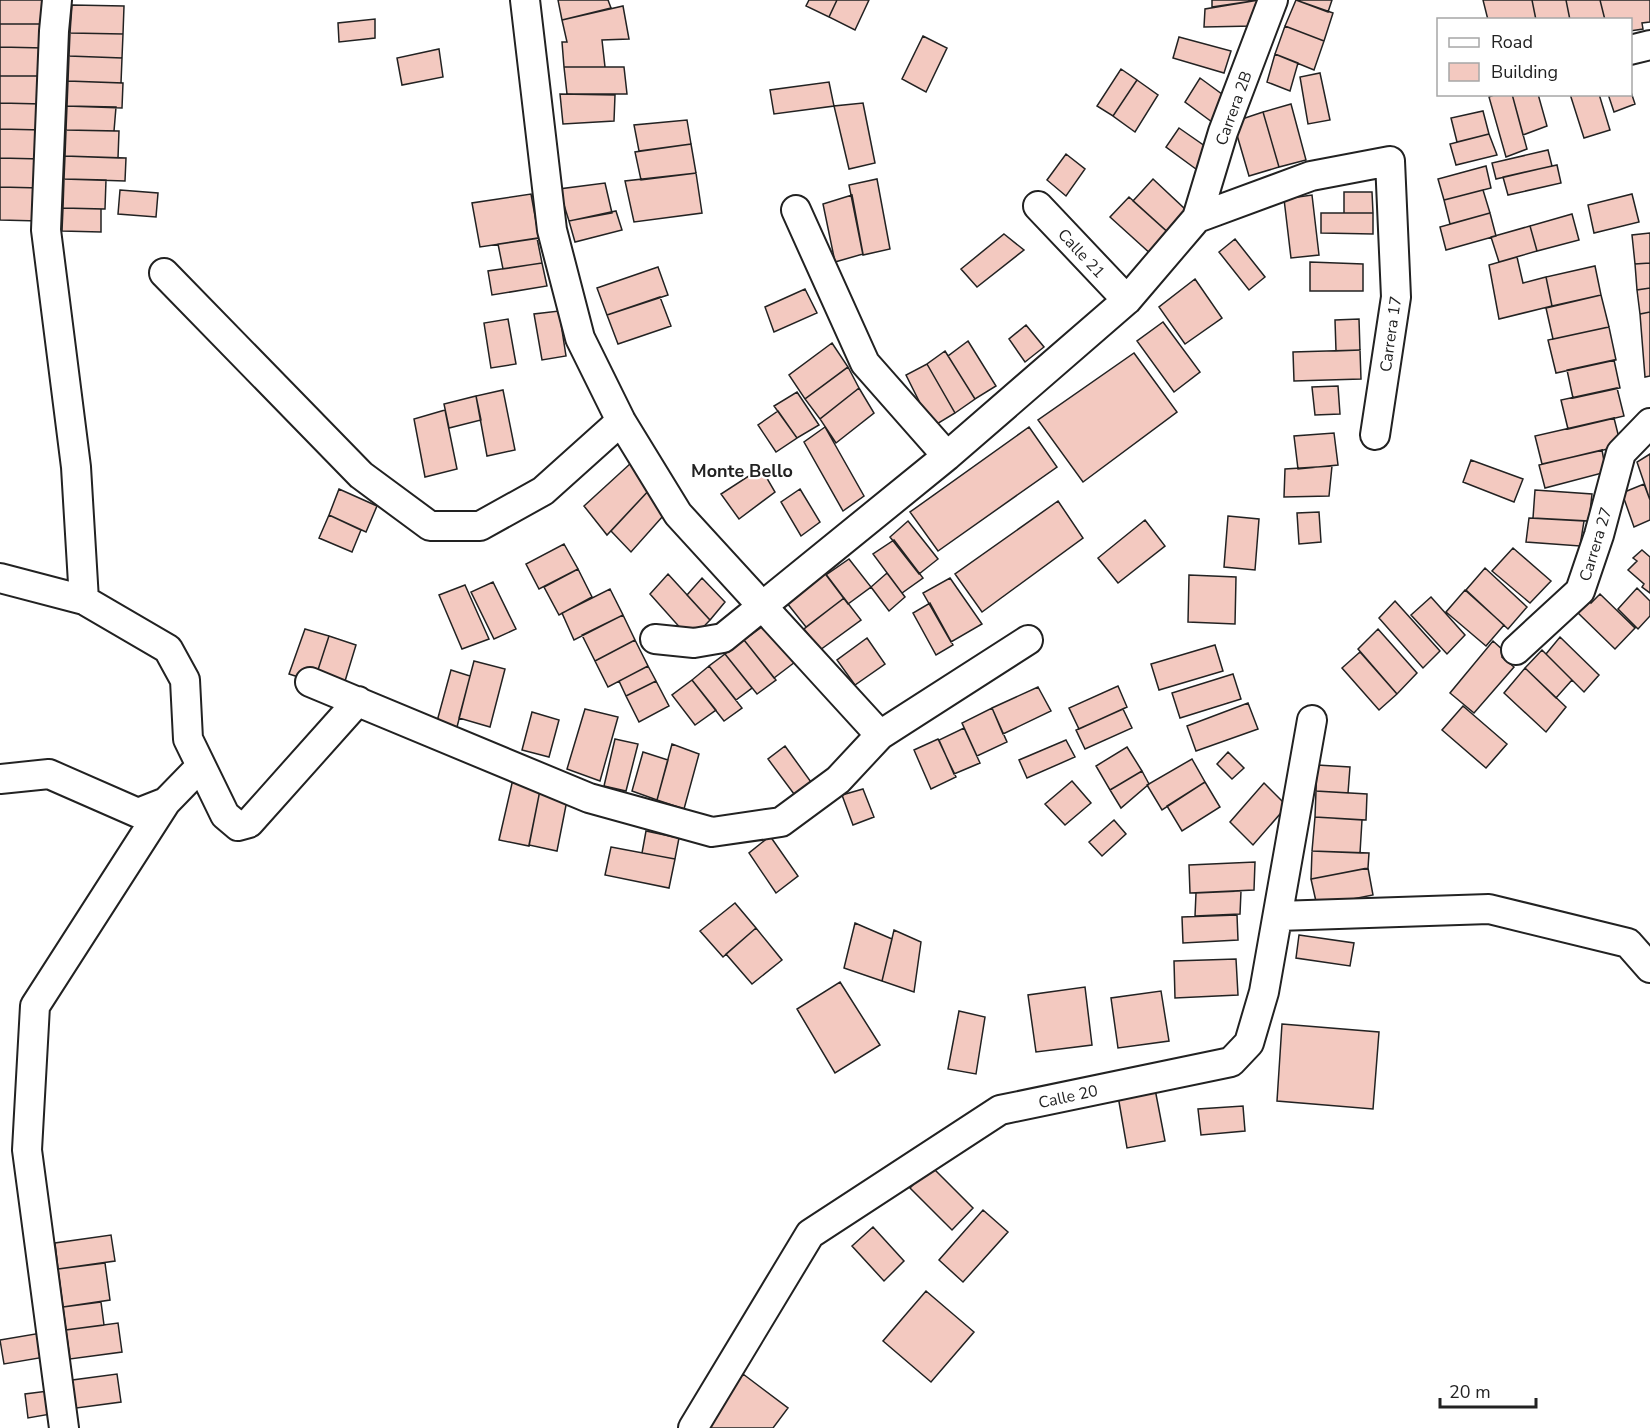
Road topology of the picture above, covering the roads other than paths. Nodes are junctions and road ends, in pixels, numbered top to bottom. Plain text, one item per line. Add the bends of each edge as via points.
1 (57, 0) edge
2 (525, 0) edge
3 (1273, 0) edge
4 (1650, 45) edge
5 (1632, 50) edge
6 (1038, 206) dead end
7 (796, 210) dead end
8 (1197, 218) junction
9 (164, 273) dead end
10 (1127, 300) junction
11 (621, 422) junction
12 (1650, 423) edge
13 (1375, 435) dead end
14 (947, 456) junction
15 (0, 578) edge
16 (84, 600) junction
17 (763, 605) junction
18 (655, 639) dead end
19 (1028, 640) dead end
20 (1516, 650) dead end
21 (310, 682) dead end
22 (357, 701) junction
23 (1312, 720) dead end
24 (880, 735) junction
25 (201, 766) junction
26 (0, 779) edge
27 (166, 802) junction
28 (1278, 916) junction
29 (1650, 968) edge
30 (63, 1428) edge
31 (693, 1428) edge

1 - 16 street via 46,230 76,467
2 - 11 street via 552,230 580,338
3 - 8 street, Carrera 2B via 1223,132
4 - 5 street
6 - 10 street, Calle 21
7 - 14 street via 865,363
8 - 10 street
8 - 13 street, Carrera 17 via 1311,176 1390,161 1396,297
9 - 11 street via 361,475 429,526 480,526 543,490
10 - 14 street
11 - 17 street via 678,514
12 - 20 street, Carrera 27 via 1621,453 1580,591
14 - 17 street
15 - 16 street
16 - 25 street via 168,649 185,680 188,739
17 - 18 street via 723,638 694,643
17 - 24 street
19 - 24 street
21 - 22 street
22 - 24 street via 589,798 712,832 781,822 838,780
22 - 25 street via 249,823 238,826 225,815
23 - 28 street, Calle 20
25 - 27 street
26 - 27 street via 49,774 138,813
27 - 30 street via 35,1006 27,1150
28 - 29 street via 1489,909 1628,943
28 - 31 street, Calle 20 via 1264,992 1249,1043 1231,1062 1000,1110 810,1233

